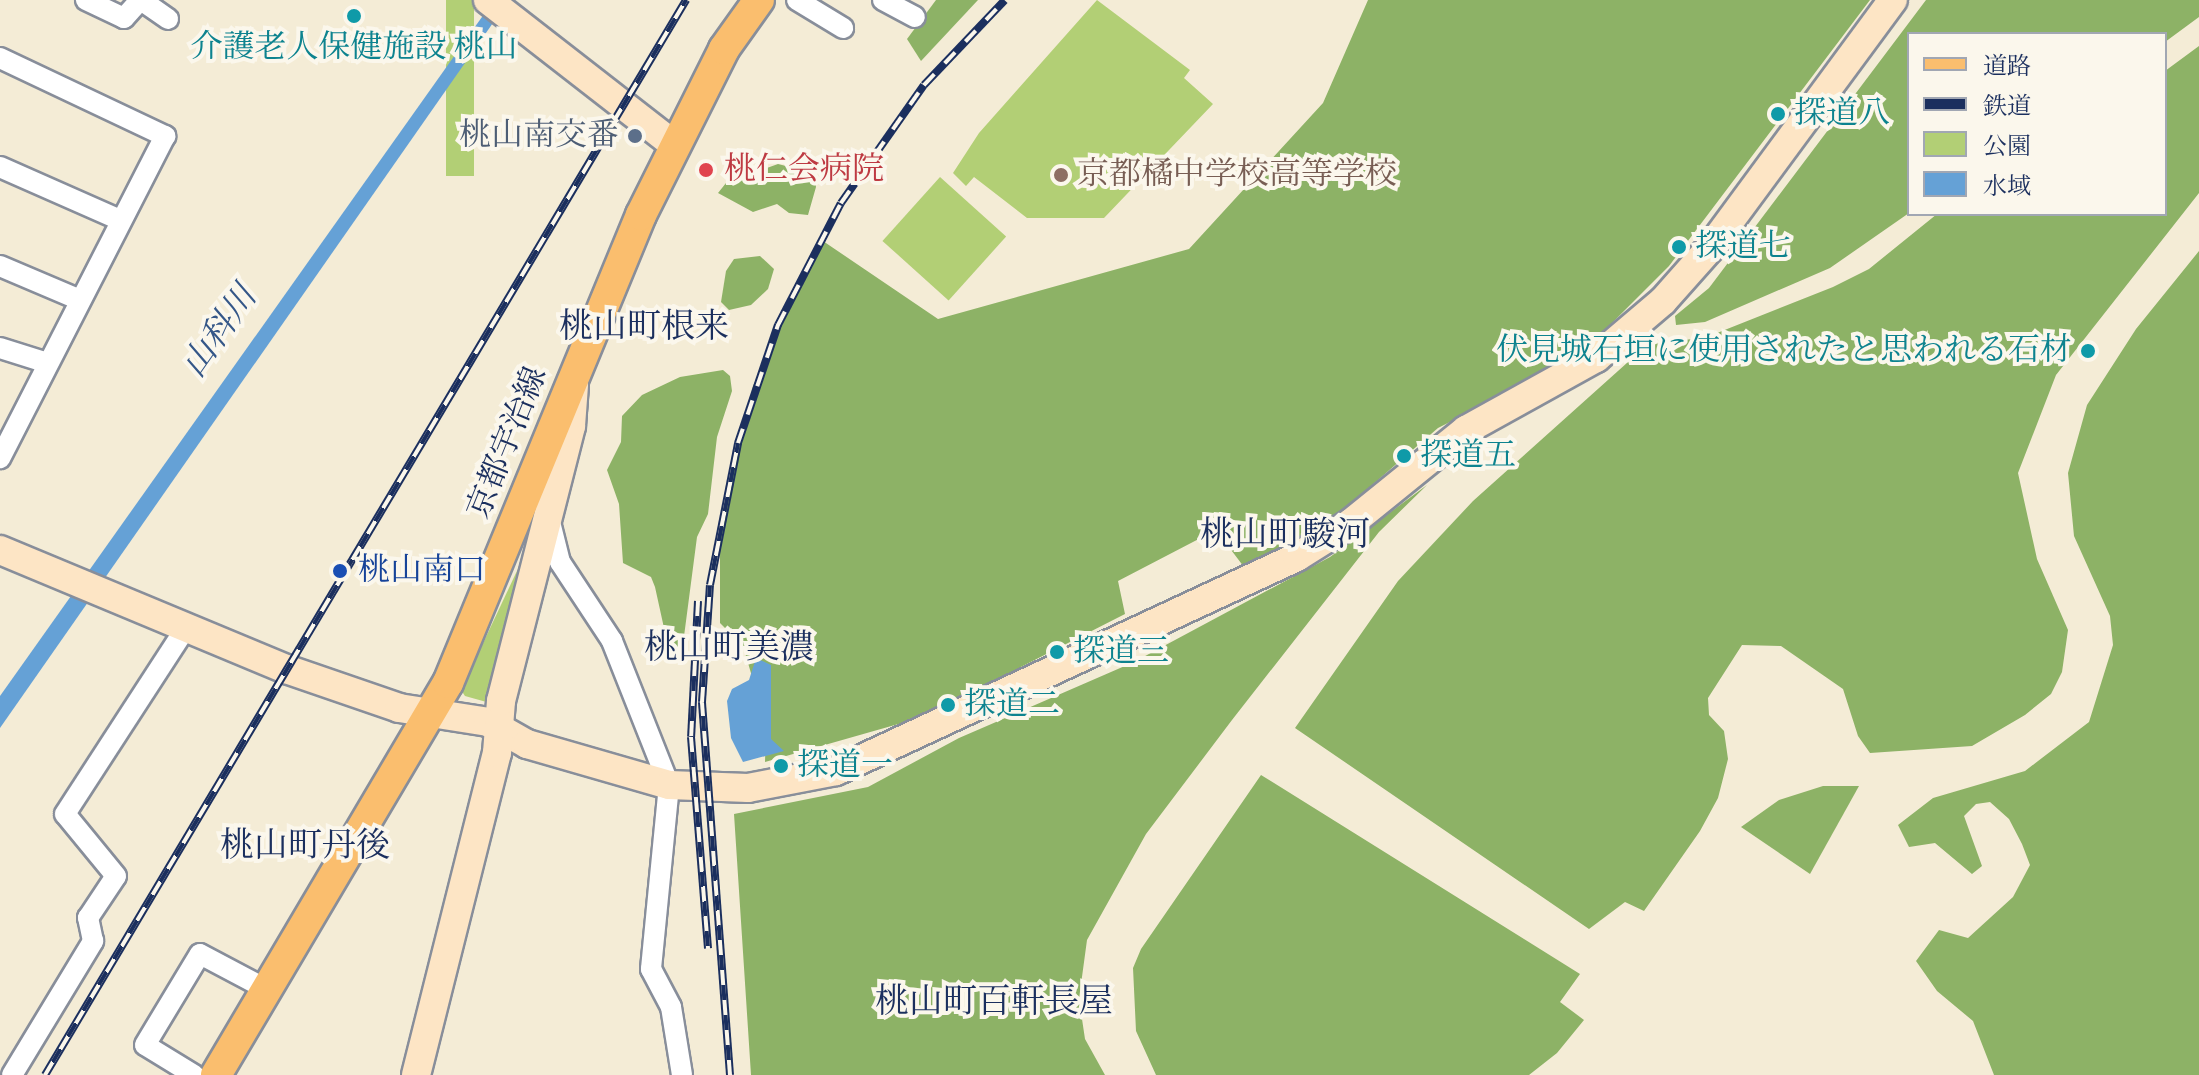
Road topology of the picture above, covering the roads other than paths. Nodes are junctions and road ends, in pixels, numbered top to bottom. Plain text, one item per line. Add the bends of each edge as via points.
1 (86, 0) edge
2 (140, 0) edge
3 (488, 0) edge
4 (759, 0) edge
5 (797, 0) edge
6 (883, 0) edge
7 (1893, 0) edge
8 (915, 17) dead end
9 (168, 19) dead end
10 (843, 28) dead end
11 (0, 58) edge
12 (674, 145) junction
13 (0, 167) edge
14 (120, 220) junction
15 (0, 266) edge
16 (80, 300) junction
17 (0, 348) edge
18 (48, 363) junction
19 (575, 377) junction
20 (0, 458) edge
21 (548, 514) junction
22 (0, 550) edge
23 (186, 628) junction
24 (433, 711) junction
25 (499, 730) junction
26 (669, 785) junction
27 (268, 990) junction
28 (12, 1075) edge
29 (194, 1075) edge
30 (216, 1075) edge
31 (416, 1075) edge
32 (682, 1075) edge

1 - 2 street via 124,18
2 - 9 street
3 - 12 street
4 - 12 main road, 京都宇治線 via 724,49
5 - 10 street
6 - 8 street
7 - 26 street via 1710,248 1648,316 1571,375 1466,430 1326,540 1263,575 836,771 748,788
11 - 14 street via 165,136
12 - 19 main road, 京都宇治線
13 - 14 street
14 - 16 street
15 - 16 street
16 - 18 street
17 - 18 street
18 - 20 street
19 - 21 street via 571,426
19 - 24 main road, 京都宇治線
21 - 25 street
21 - 26 street via 560,562 612,641
22 - 23 street
23 - 24 street via 399,708
23 - 28 street via 65,814 116,876 88,918 93,941
24 - 25 street via 488,722
24 - 27 main road, 京都宇治線
25 - 26 street via 527,744
25 - 31 street
26 - 32 street via 651,969 671,1007
27 - 29 street via 200,954 145,1045
27 - 30 main road, 京都宇治線

